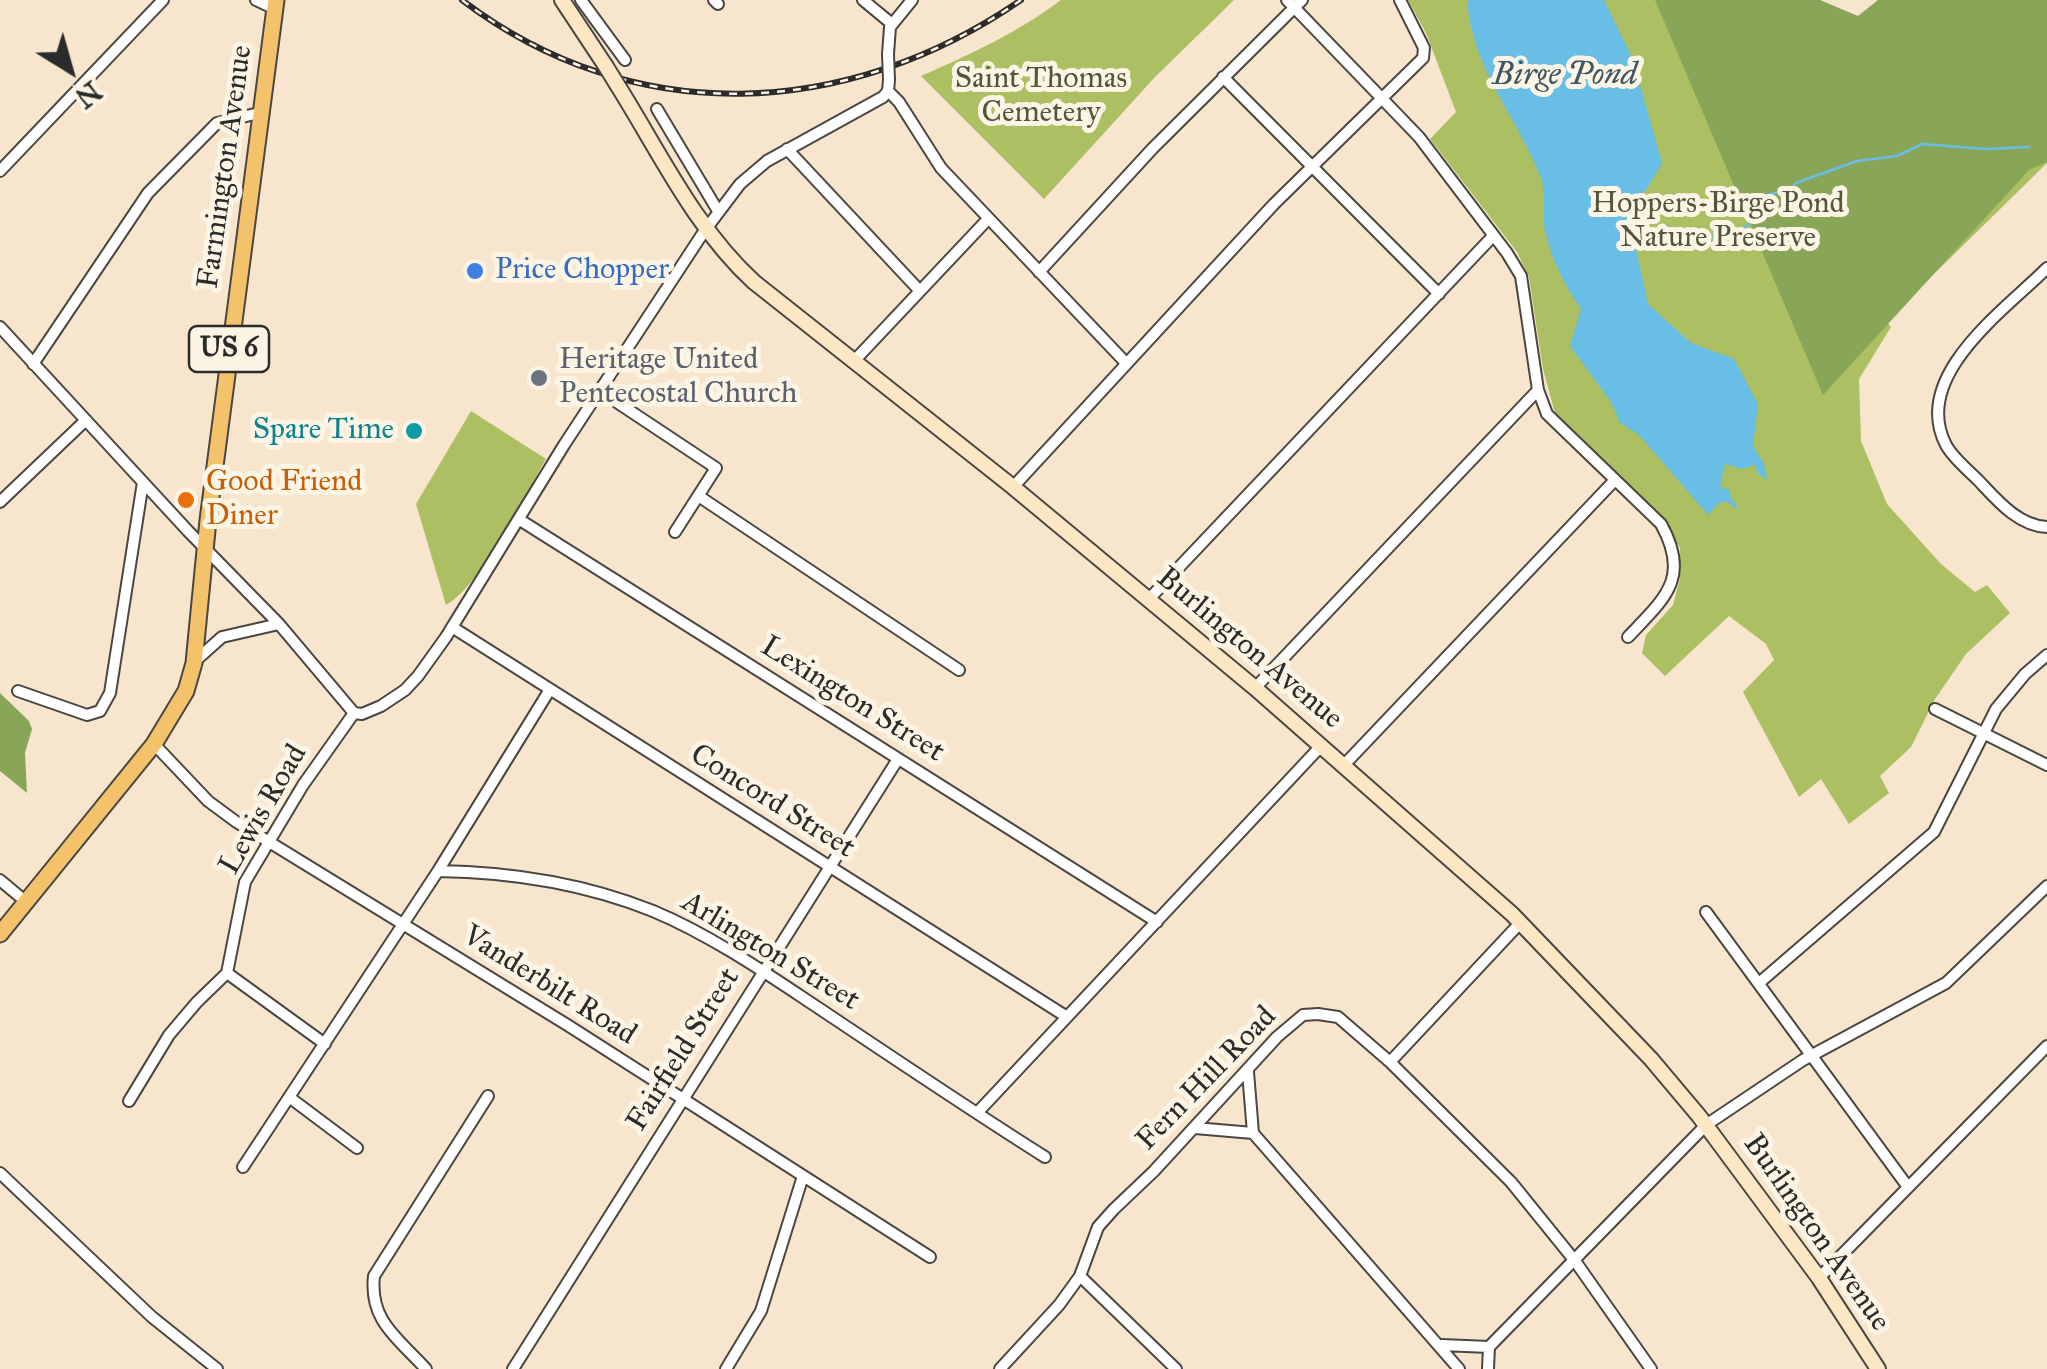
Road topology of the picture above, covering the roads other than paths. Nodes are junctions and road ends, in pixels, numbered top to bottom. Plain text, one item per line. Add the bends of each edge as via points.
1 (164, 0) edge
2 (256, 0) edge
3 (562, 0) edge
4 (582, 0) edge
5 (863, 0) edge
6 (912, 0) edge
7 (1400, 0) edge
8 (1294, 2) edge
9 (276, 4) edge
10 (892, 24) junction
11 (625, 60) dead end
12 (1223, 77) junction
13 (888, 85) junction
14 (1382, 98) junction
15 (657, 109) dead end
16 (259, 113) junction
17 (787, 149) junction
18 (1311, 167) junction
19 (0, 171) edge
20 (718, 211) junction
21 (988, 219) junction
22 (706, 228) junction
23 (1493, 236) junction
24 (2047, 268) edge
25 (1039, 272) junction
26 (919, 290) junction
27 (1439, 294) junction
28 (0, 327) edge
29 (854, 361) junction
30 (1126, 363) junction
31 (34, 364) junction
32 (600, 390) junction
33 (1538, 390) junction
34 (86, 420) junction
35 (1614, 480) junction
36 (142, 482) junction
37 (1013, 488) junction
38 (700, 496) junction
39 (0, 502) edge
40 (520, 520) junction
41 (2047, 527) edge
42 (675, 532) dead end
43 (206, 546) junction
44 (1148, 600) junction
45 (279, 624) junction
46 (452, 627) junction
47 (1628, 637) dead end
48 (2047, 655) edge
49 (194, 663) junction
50 (960, 670) dead end
51 (1255, 688) junction
52 (18, 690) dead end
53 (550, 691) junction
54 (1935, 709) dead end
55 (354, 713) junction
56 (1982, 733) junction
57 (154, 744) junction
58 (1321, 746) junction
59 (898, 759) junction
60 (1344, 765) junction
61 (2047, 765) edge
62 (268, 841) junction
63 (830, 867) junction
64 (438, 871) junction
65 (0, 880) edge
66 (2047, 886) edge
67 (24, 901) junction
68 (1706, 912) dead end
69 (1157, 922) junction
70 (1520, 922) junction
71 (400, 924) junction
72 (0, 934) edge
73 (762, 971) junction
74 (228, 973) junction
75 (1759, 983) junction
76 (1067, 1017) junction
77 (325, 1044) junction
78 (2047, 1046) edge
79 (1811, 1056) junction
80 (1390, 1062) junction
81 (1248, 1072) junction
82 (488, 1096) dead end
83 (289, 1098) junction
84 (683, 1099) junction
85 (129, 1101) dead end
86 (976, 1113) junction
87 (1706, 1125) junction
88 (1195, 1128) junction
89 (1253, 1134) junction
90 (358, 1148) dead end
91 (1045, 1156) dead end
92 (243, 1167) dead end
93 (0, 1173) edge
94 (803, 1176) junction
95 (1908, 1187) junction
96 (930, 1257) dead end
97 (1576, 1261) junction
98 (1080, 1276) junction
99 (1818, 1278) junction
100 (1442, 1345) junction
101 (1490, 1347) junction
102 (217, 1369) edge
103 (426, 1369) edge
104 (513, 1369) edge
105 (726, 1369) edge
106 (1000, 1369) edge
107 (1176, 1369) edge
108 (1459, 1369) edge
109 (1488, 1369) edge
110 (1652, 1369) edge
111 (1878, 1369) edge

1 - 19 street
2 - 9 street
3 - 22 main road, Burlington Avenue, bridge
4 - 11 street
5 - 10 street
6 - 10 street
7 - 14 street via 1423,58
8 - 12 street
8 - 14 street
9 - 16 highway, Farmington Avenue / US 6
10 - 13 street, bridge
12 - 18 street
12 - 25 street
13 - 17 street
13 - 21 street via 933,158
14 - 18 street
14 - 23 street
15 - 20 street
16 - 31 street via 217,123 148,193
16 - 43 highway, Farmington Avenue / US 6
17 - 20 street via 752,172
17 - 26 street
18 - 27 street
18 - 30 street
20 - 22 street
21 - 25 street
21 - 26 street
22 - 29 main road, Burlington Avenue via 754,282
22 - 32 street
23 - 27 street
23 - 33 street via 1521,276
24 - 41 street via 1951,366 1939,411 1946,445 1959,461 2018,517
25 - 30 street
26 - 29 street
27 - 44 street
28 - 31 street
29 - 37 main road, Burlington Avenue
30 - 37 street
31 - 34 street
32 - 38 street via 716,468
32 - 40 street
33 - 35 street via 1546,414
33 - 51 street
34 - 36 street
34 - 39 street
35 - 47 street via 1661,524 1675,563 1672,586
35 - 60 street
36 - 43 street
36 - 52 street via 110,693 100,710 82,714
37 - 44 main road, Burlington Avenue
38 - 42 street
38 - 50 street
40 - 46 street
40 - 59 street, Lexington Street
43 - 45 street
43 - 49 highway, Farmington Avenue / US 6
44 - 51 main road, Burlington Avenue
45 - 49 street via 222,637
45 - 55 street
46 - 53 street, Concord Street
46 - 55 street via 405,690
48 - 56 street via 2006,695
49 - 57 highway, Farmington Avenue / US 6 via 183,697
51 - 58 main road, Burlington Avenue
53 - 63 street, Concord Street
53 - 64 street
54 - 56 street
55 - 62 street, Lewis Road
56 - 61 street
56 - 75 street via 1934,832
57 - 62 street, Vanderbilt Road via 212,804
57 - 67 highway, Farmington Avenue / US 6
58 - 60 main road, Burlington Avenue
58 - 69 street
59 - 63 street, Fairfield Street
59 - 69 street, Lexington Street
60 - 70 main road, Burlington Avenue
62 - 71 street, Vanderbilt Road
62 - 74 street, Lewis Road via 244,882
63 - 73 street, Fairfield Street
63 - 76 street, Concord Street
64 - 71 street
64 - 73 street, Arlington Street via 502,872 570,884 650,910
65 - 67 street
66 - 79 street via 1946,983
67 - 72 highway, Farmington Avenue / US 6
68 - 75 street
69 - 76 street
70 - 80 street
70 - 87 main road, Burlington Avenue
71 - 77 street
71 - 84 street, Vanderbilt Road
73 - 84 street, Fairfield Street
73 - 86 street, Arlington Street
74 - 77 street
74 - 85 street via 169,1036
75 - 79 street
76 - 86 street
77 - 83 street
78 - 95 street
79 - 87 street
79 - 95 street
80 - 81 street, Fern Hill Road via 1338,1016 1318,1014 1293,1024
80 - 97 street, Fern Hill Road via 1511,1182
81 - 88 street, Fern Hill Road
81 - 89 street
82 - 103 street via 374,1276 376,1313
83 - 90 street
83 - 92 street
84 - 94 street, Vanderbilt Road
84 - 104 street, Fairfield Street
86 - 91 street, Arlington Street
87 - 97 street
87 - 99 main road, Burlington Avenue
88 - 89 street
88 - 98 street, Fern Hill Road via 1098,1228
89 - 100 street
93 - 102 street
94 - 96 street, Vanderbilt Road
94 - 105 street via 761,1311
95 - 99 street
97 - 101 street
97 - 110 street, Fern Hill Road
98 - 106 street, Fern Hill Road
98 - 107 street
99 - 111 main road, Burlington Avenue
100 - 101 street
100 - 108 street
101 - 109 street

